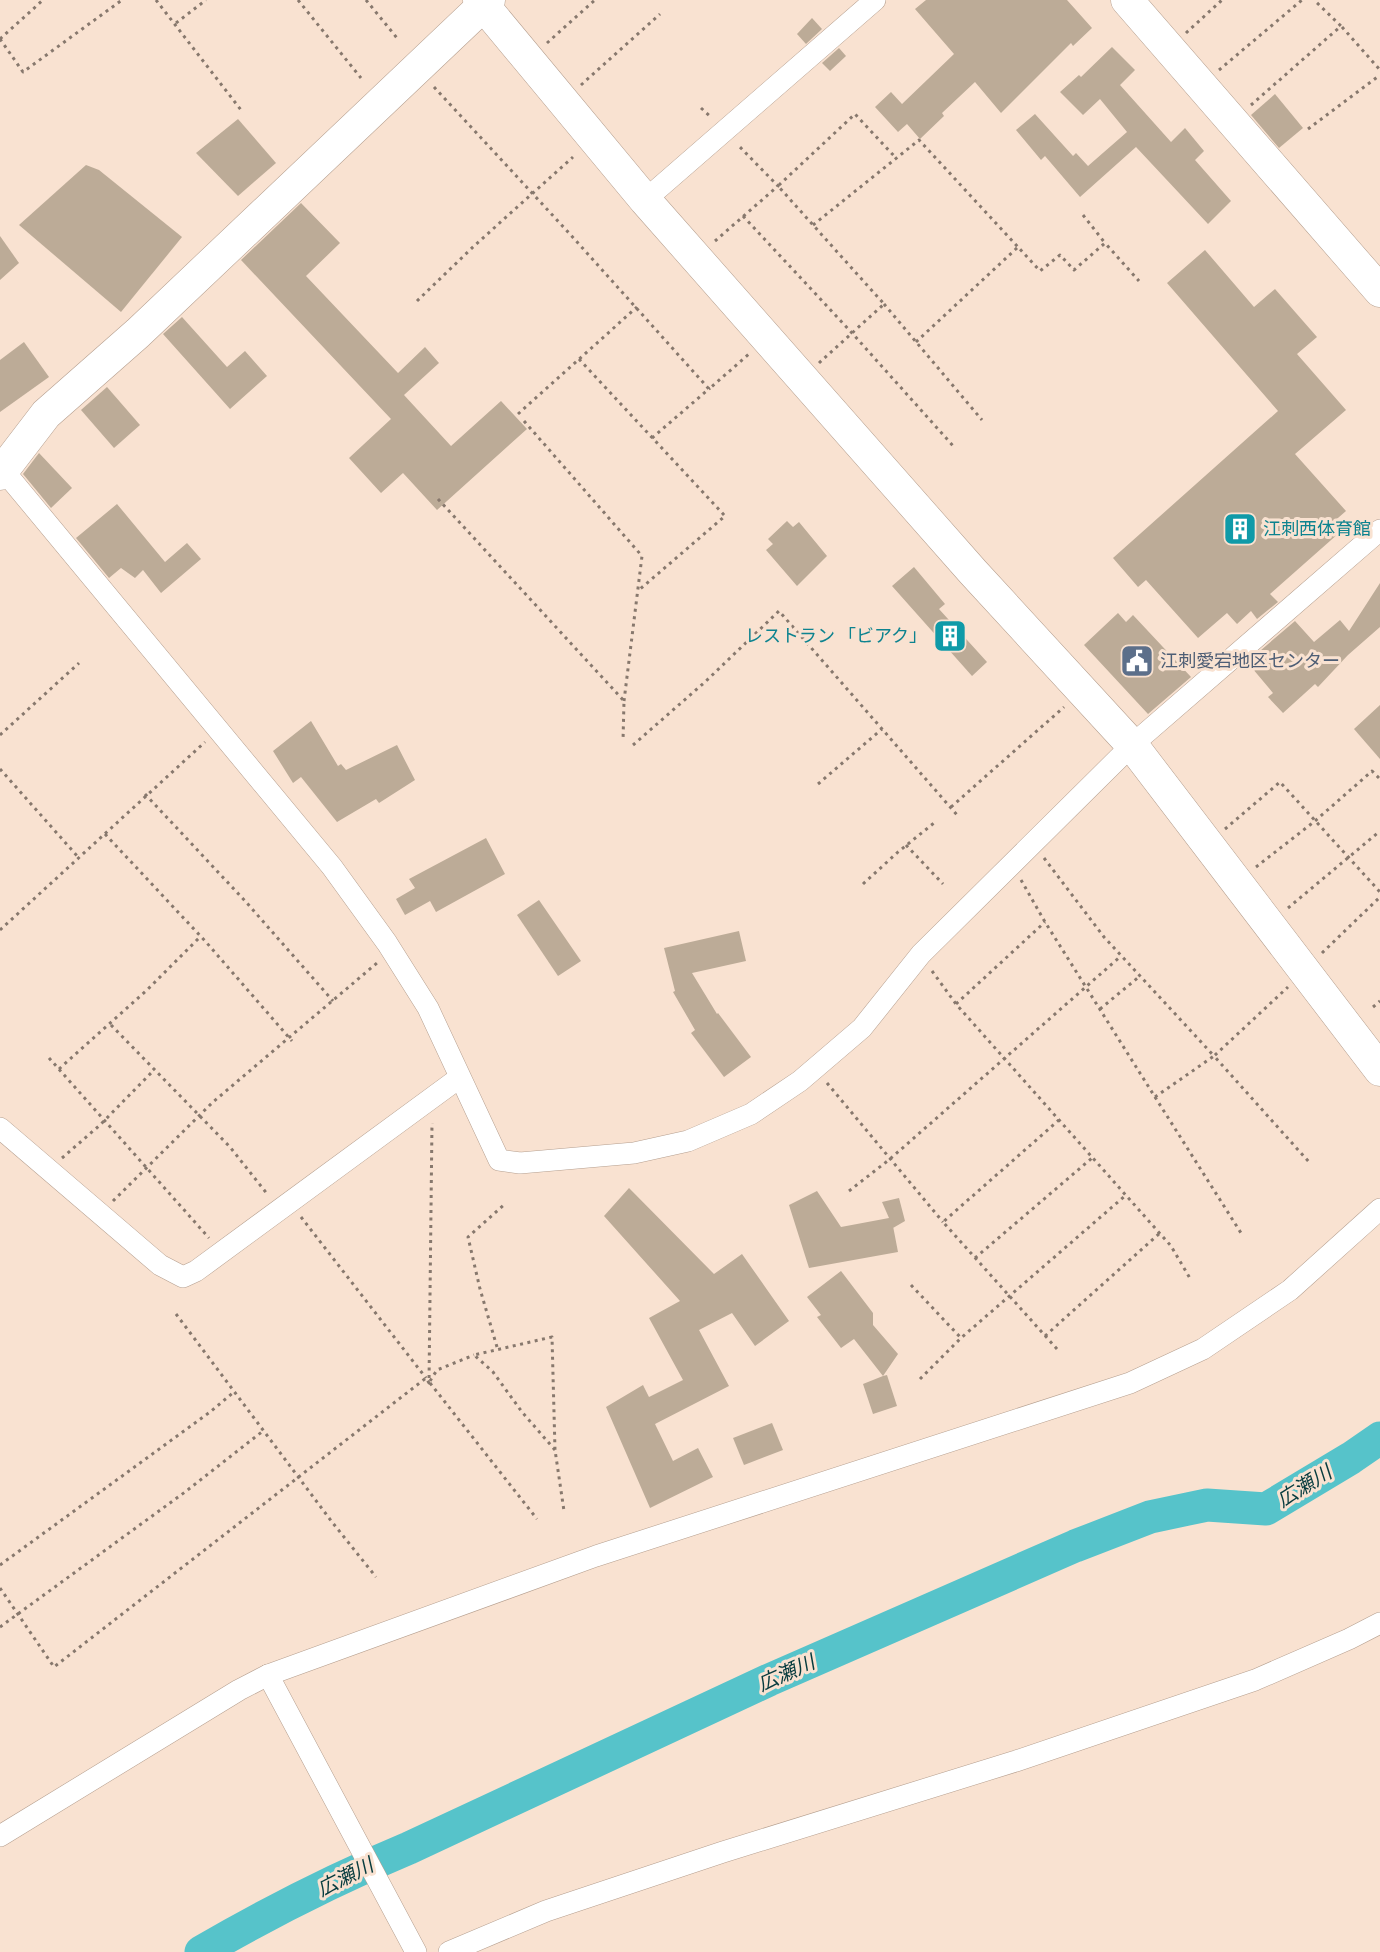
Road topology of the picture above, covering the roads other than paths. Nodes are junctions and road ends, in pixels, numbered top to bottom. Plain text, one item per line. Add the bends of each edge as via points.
1 (875, 0) edge
2 (1127, 0) edge
3 (484, 2) edge
4 (645, 200) junction
5 (1380, 291) edge
6 (2, 472) edge
7 (1380, 530) edge
8 (1132, 746) junction
9 (1380, 1070) edge
10 (459, 1078) junction
11 (0, 1128) edge
12 (1380, 1209) edge
13 (1380, 1623) edge
14 (268, 1674) junction
15 (0, 1836) edge
16 (416, 1952) edge
17 (449, 1952) edge

1 - 4 street
2 - 5 street
3 - 4 street
3 - 6 street via 146,326 46,414
4 - 8 street
6 - 10 street via 332,867 428,1008
7 - 8 street
8 - 9 street
8 - 10 street via 921,954 862,1028 751,1114 688,1141 646,1152 520,1163 499,1161
10 - 11 street via 183,1277 160,1265
12 - 14 street via 1290,1290 1203,1349 1130,1383 596,1556
13 - 17 street via 1255,1680 1016,1761 557,1907
14 - 15 street
14 - 16 street

